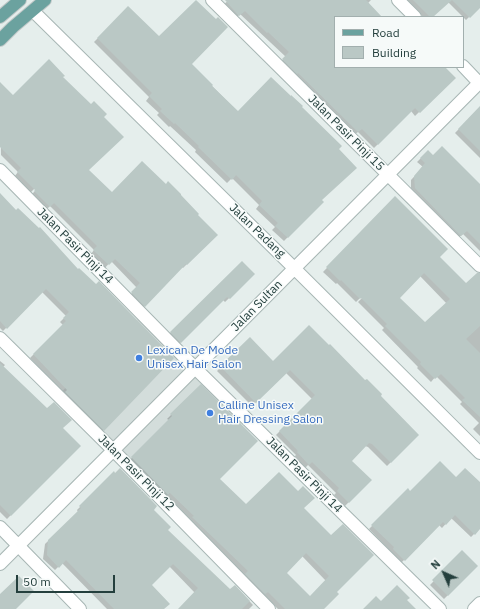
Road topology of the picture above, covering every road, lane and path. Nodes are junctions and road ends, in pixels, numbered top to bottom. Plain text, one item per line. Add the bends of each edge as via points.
1 (20, 0) edge
2 (45, 0) edge
3 (212, 0) edge
4 (398, 0) edge
5 (33, 11) junction
6 (414, 16) edge
7 (0, 17) edge
8 (12, 27) junction
9 (0, 36) edge
10 (0, 40) edge
11 (464, 67) edge
12 (480, 83) edge
13 (0, 170) edge
14 (388, 174) junction
15 (480, 266) edge
16 (294, 268) junction
17 (0, 338) edge
18 (195, 368) junction
19 (113, 450) junction
20 (480, 453) edge
21 (0, 527) edge
22 (18, 545) junction
23 (0, 564) edge
24 (480, 603) edge
25 (80, 609) edge
26 (269, 609) edge
27 (440, 609) edge
28 (474, 609) edge

1 - 7 main road
2 - 5 main road
3 - 14 street, Jalan Pasir Pinji 15
4 - 6 street
5 - 8 main road
5 - 16 street, Jalan Padang
8 - 9 main road
8 - 10 main road
11 - 12 street
12 - 14 street, Jalan Sultan
13 - 18 street, Jalan Pasir Pinji 14
14 - 15 street, Jalan Pasir Pinji 15
14 - 16 street, Jalan Sultan
16 - 18 street, Jalan Sultan
16 - 20 street, Jalan Padang
17 - 19 street, Jalan Pasir Pinji 12
18 - 19 street, Jalan Sultan
18 - 27 street, Jalan Pasir Pinji 14
19 - 22 street, Jalan Sultan
19 - 26 street, Jalan Pasir Pinji 12
21 - 22 street
22 - 23 street, Jalan Sultan
22 - 25 street
24 - 28 street

